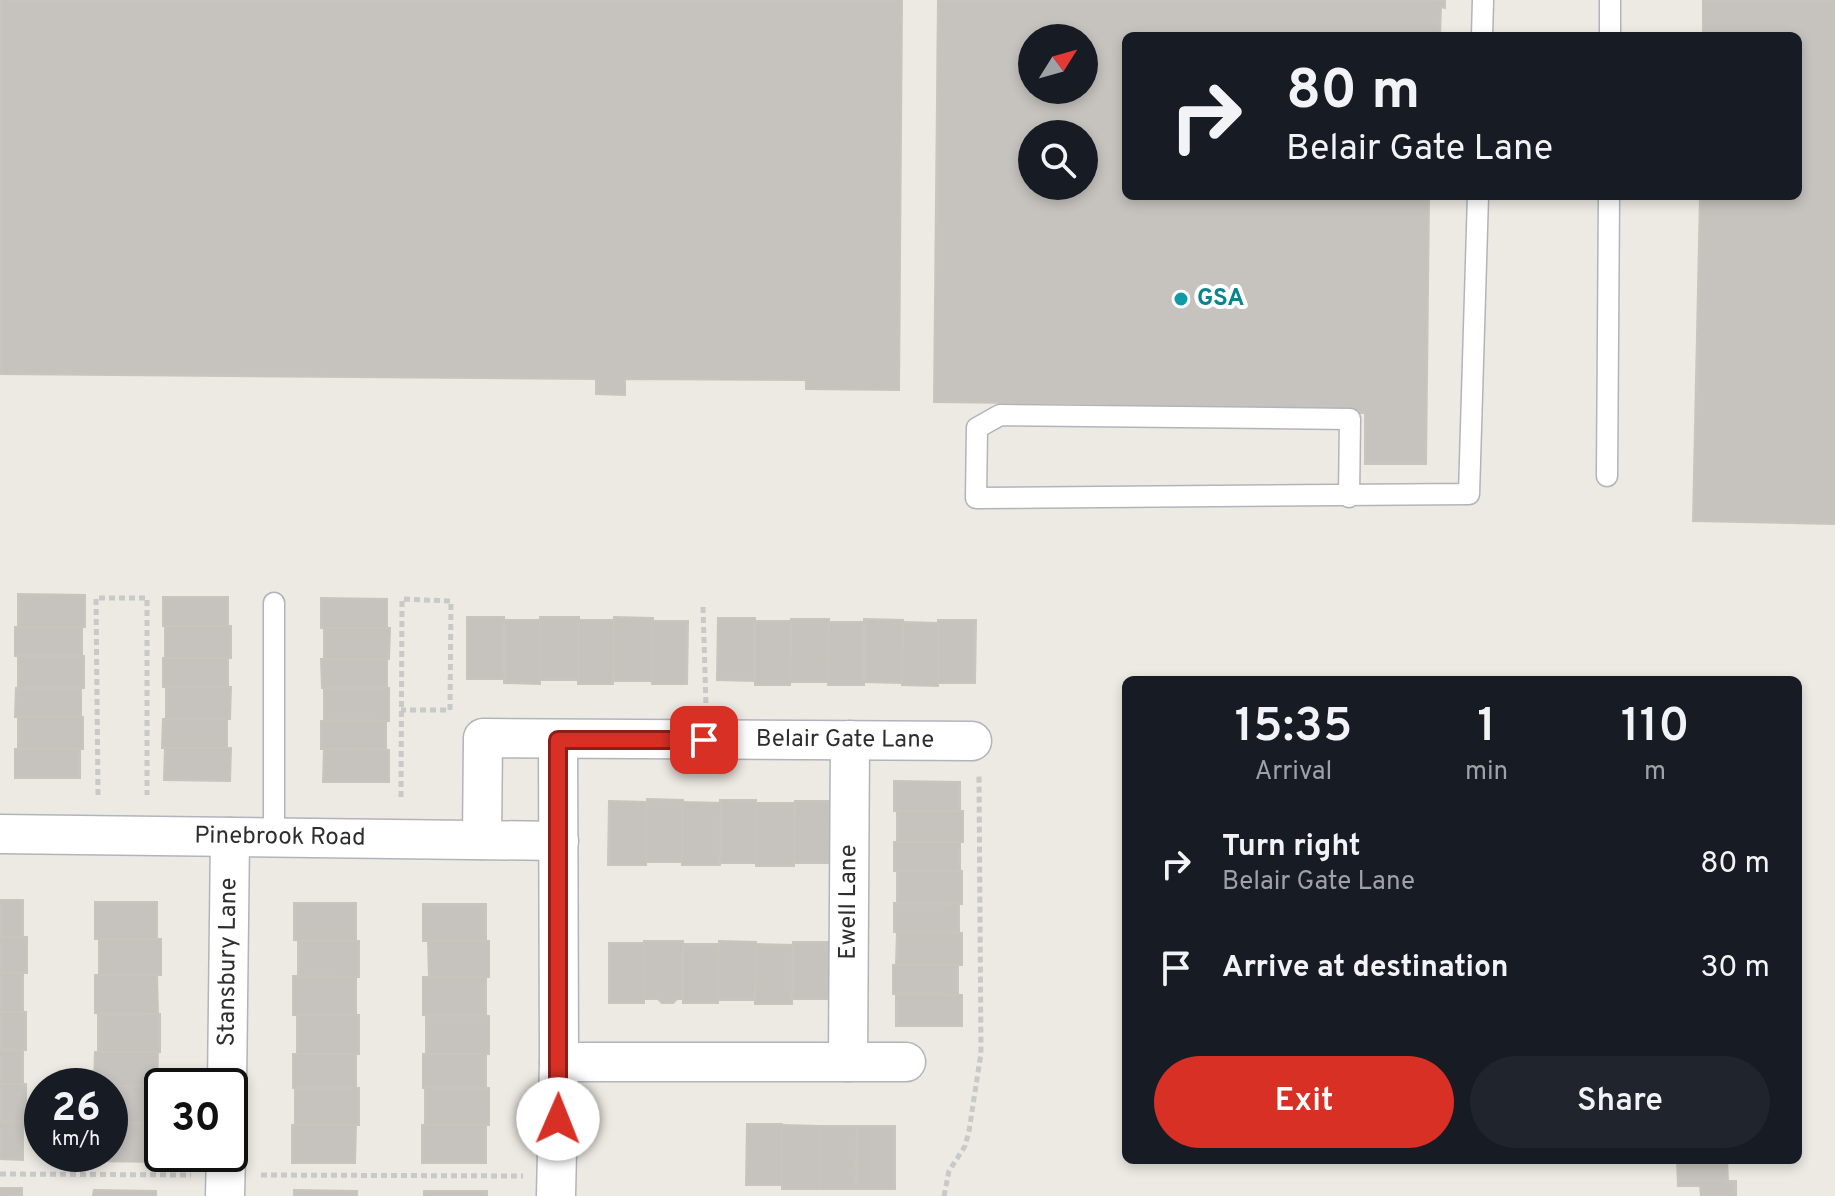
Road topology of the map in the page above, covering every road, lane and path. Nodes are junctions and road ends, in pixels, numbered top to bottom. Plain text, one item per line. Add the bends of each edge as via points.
1 (1483, 0) edge
2 (1610, 0) edge
3 (1482, 32) edge
4 (1610, 32) edge
5 (1478, 200) edge
6 (1609, 200) edge
7 (1607, 476) dead end
8 (1349, 497) junction
9 (274, 603) dead end
10 (703, 607) dead end
11 (401, 710) junction
12 (706, 715) dead end
13 (558, 740) junction
14 (850, 740) junction
15 (976, 754) joint
16 (98, 795) dead end
17 (147, 795) dead end
18 (401, 797) dead end
19 (0, 834) edge
20 (230, 837) junction
21 (274, 837) junction
22 (482, 840) junction
23 (559, 841) junction
24 (559, 1062) junction
25 (848, 1062) junction
26 (906, 1062) dead end
27 (227, 1068) edge
28 (0, 1174) edge
29 (226, 1175) edge
30 (544, 1186) edge
31 (944, 1196) edge

1 - 3 lane
2 - 4 lane
5 - 8 lane via 1469,494
6 - 7 lane
8 - 8 lane via 976,498 977,428 1000,415 1350,419
9 - 21 lane
10 - 12 path
11 - 11 path via 402,599 451,601 450,710
11 - 18 path
13 - 14 street, Belair Gate Lane
13 - 22 street, Belair Gate Lane via 483,738
13 - 23 street
14 - 15 street, Belair Gate Lane
14 - 25 street, Ewell Lane
15 - 31 path via 981,1053 969,1131 949,1171
16 - 17 path via 96,598 147,598
19 - 20 street, Pinebrook Road
20 - 21 street, Pinebrook Road
20 - 27 street, Stansbury Lane
21 - 22 street, Pinebrook Road
22 - 23 street, Pinebrook Road
23 - 24 street
24 - 25 street
24 - 30 street
25 - 26 street
28 - 29 path
29 - 30 path

